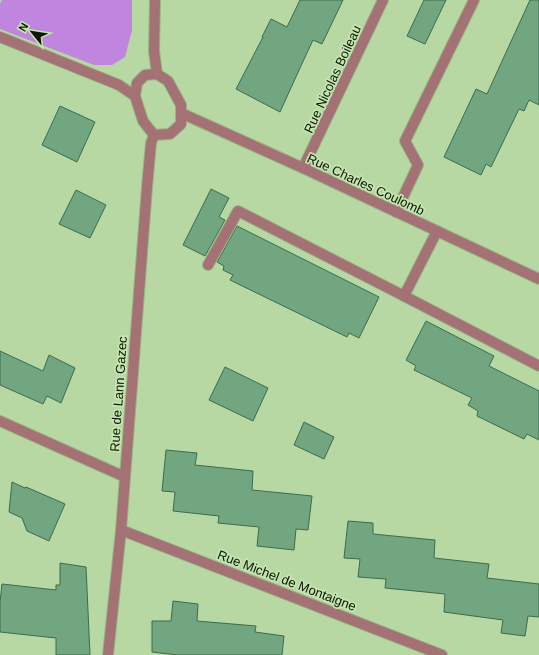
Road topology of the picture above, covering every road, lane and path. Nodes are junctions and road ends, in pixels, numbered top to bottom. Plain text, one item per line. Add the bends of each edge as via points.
1 (155, 0) edge
2 (383, 0) edge
3 (474, 0) edge
4 (0, 37) edge
5 (157, 74) junction
6 (135, 96) junction
7 (181, 113) junction
8 (154, 135) junction
9 (304, 168) junction
10 (396, 212) junction
11 (437, 231) junction
12 (208, 265) dead end
13 (539, 279) edge
14 (404, 296) junction
15 (539, 366) edge
16 (0, 421) edge
17 (125, 477) junction
18 (121, 530) junction
19 (108, 655) edge
20 (442, 655) edge

1 - 5 street via 154,51
2 - 9 street, Rue Nicolas Boileau
3 - 10 street via 405,141 418,165
4 - 6 street via 119,85
5 - 6 street via 145,75 138,83
5 - 7 street via 168,81 181,104
6 - 8 street via 143,121
7 - 8 street via 181,124 170,134
7 - 9 street, Rue Charles Coulomb
8 - 17 street, Rue de Lann Gazec via 147,187
9 - 10 street, Rue Charles Coulomb
10 - 11 street, Rue Charles Coulomb
11 - 13 street, Rue Charles Coulomb
11 - 14 street
12 - 14 street via 238,211
14 - 15 street
16 - 17 street
17 - 18 street, Rue de Lann Gazec
18 - 19 street, Rue de Lann Gazec
18 - 20 street, Rue Michel de Montaigne

